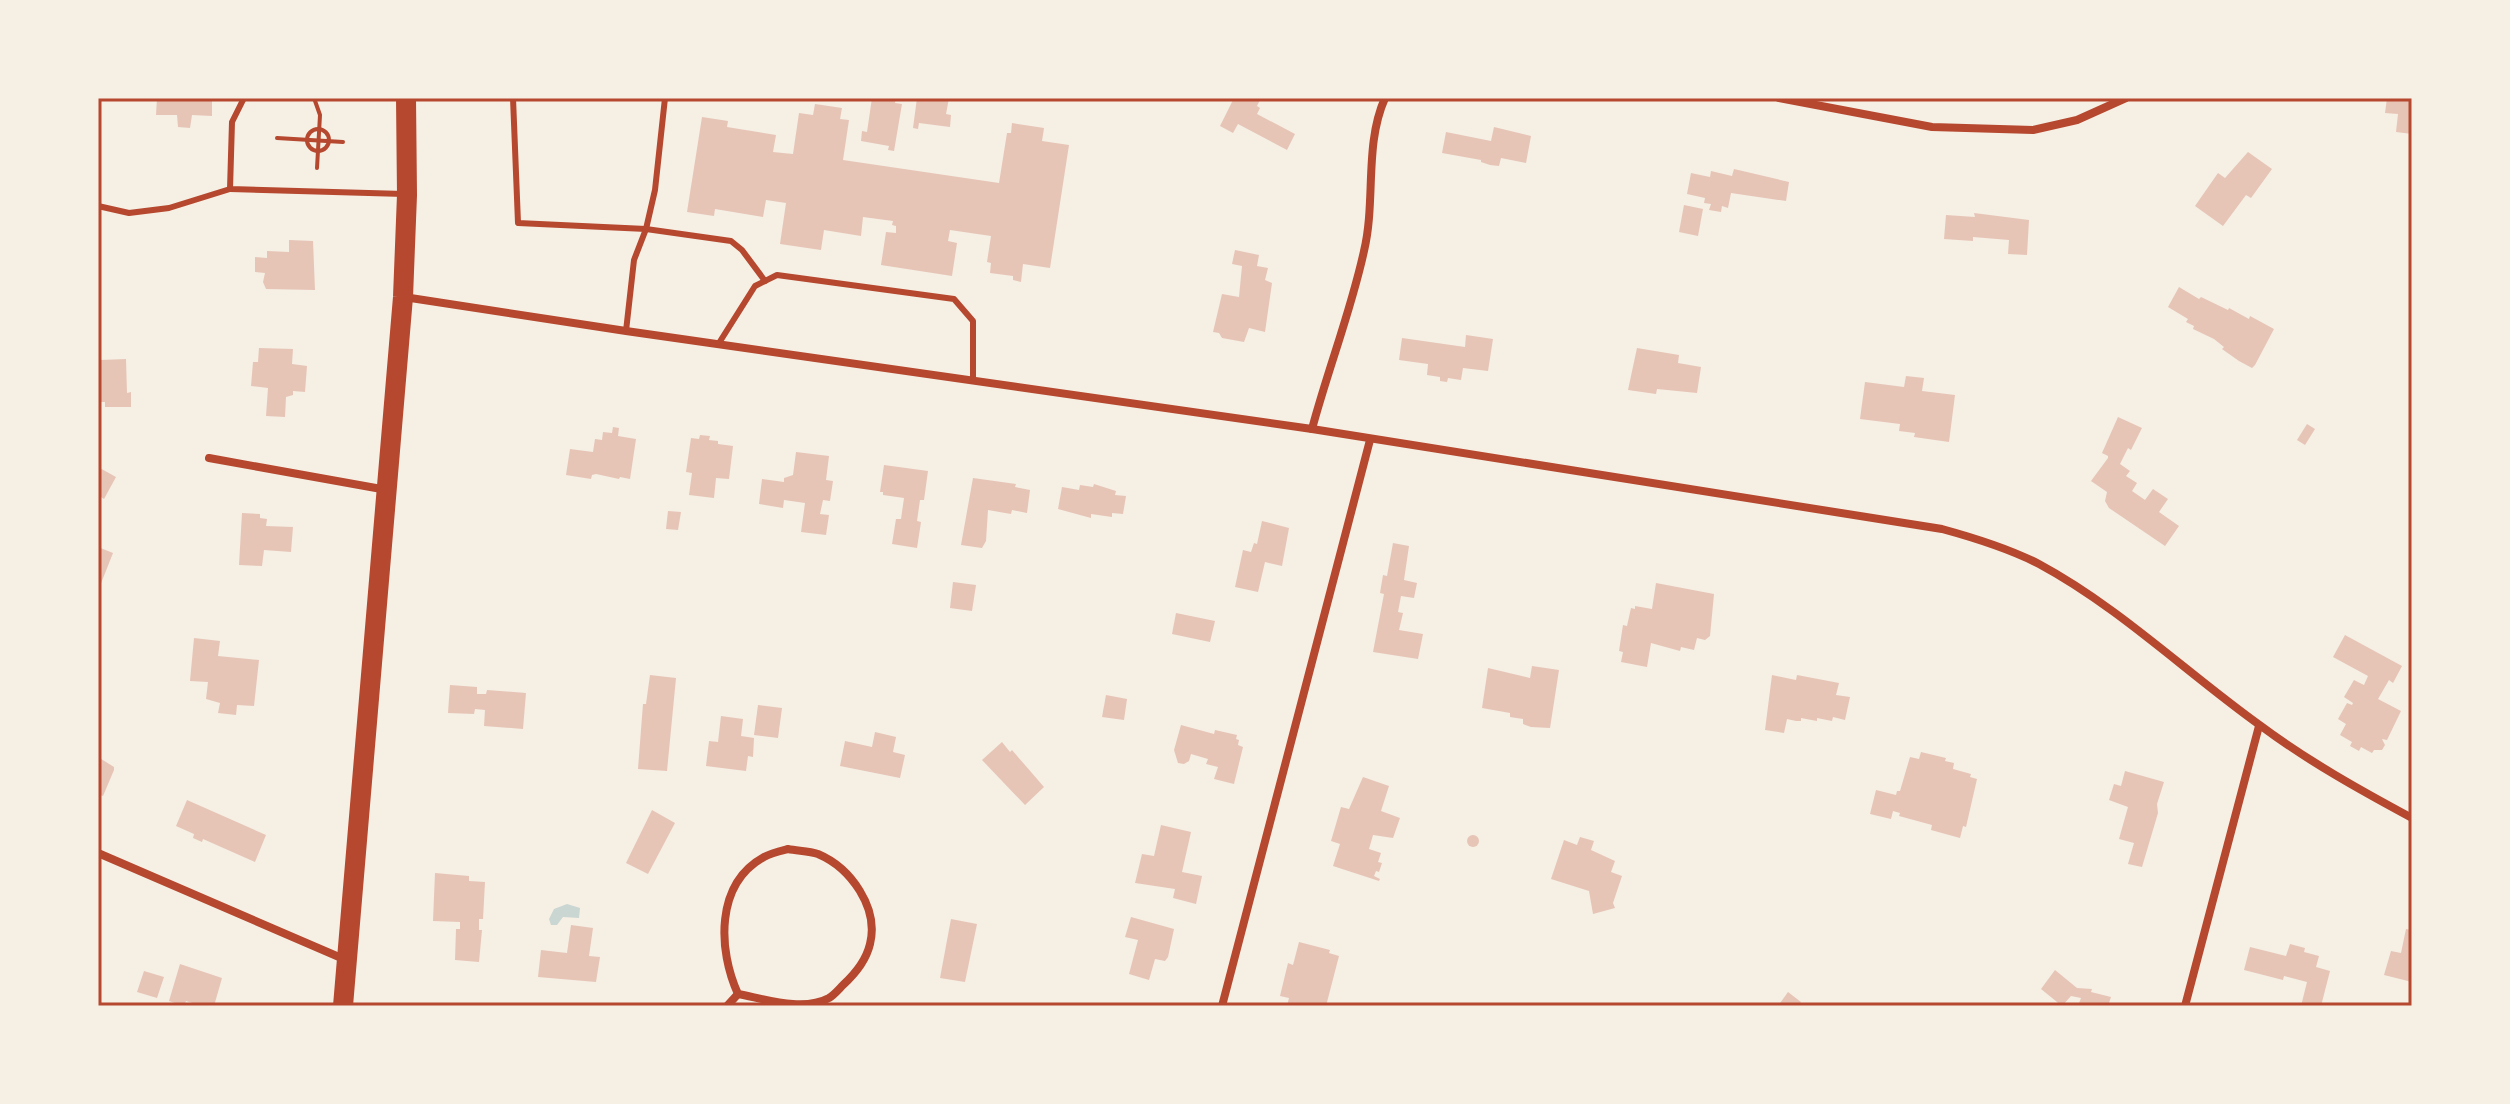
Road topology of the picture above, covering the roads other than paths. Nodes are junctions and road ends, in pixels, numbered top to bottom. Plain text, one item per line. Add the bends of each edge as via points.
1 (244, 98) edge
2 (406, 98) edge
3 (513, 98) edge
4 (665, 98) edge
5 (1385, 98) edge
6 (1779, 98) edge
7 (2126, 98) edge
8 (230, 189) junction
9 (407, 195) junction
10 (98, 206) edge
11 (646, 229) junction
12 (765, 281) junction
13 (403, 297) junction
14 (626, 331) junction
15 (719, 343) junction
16 (973, 379) junction
17 (1312, 429) junction
18 (1370, 440) junction
19 (209, 458) dead end
20 (387, 490) junction
21 (2259, 726) junction
22 (2412, 818) edge
23 (98, 853) edge
24 (347, 960) junction
25 (738, 994) junction
26 (343, 1006) edge
27 (727, 1006) edge
28 (1222, 1006) edge
29 (2185, 1006) edge

1 - 8 lane via 232,122
2 - 9 main road
3 - 11 lane via 518,223
4 - 11 lane
5 - 17 street via 1375,132 1365,248
6 - 7 street via 1932,127 1981,130 2033,130 2077,120
8 - 9 lane
8 - 10 lane via 169,208 129,213
9 - 13 main road
11 - 12 lane via 731,241
11 - 14 lane via 634,260
12 - 15 lane via 755,286
12 - 16 lane via 777,275 954,299 973,321
13 - 14 street
13 - 20 main road
14 - 15 street
15 - 16 street
16 - 17 street
17 - 18 street
18 - 21 street via 1891,519 1990,542 2040,565 2095,601
18 - 28 street
19 - 20 street
20 - 24 main road
21 - 22 street
21 - 29 street
23 - 24 street
24 - 26 main road
25 - 25 street via 805,1004 829,998 857,972 870,943 869,912 859,887 835,863 816,853 788,849 765,855 749,868 723,918 728,971
25 - 27 street

